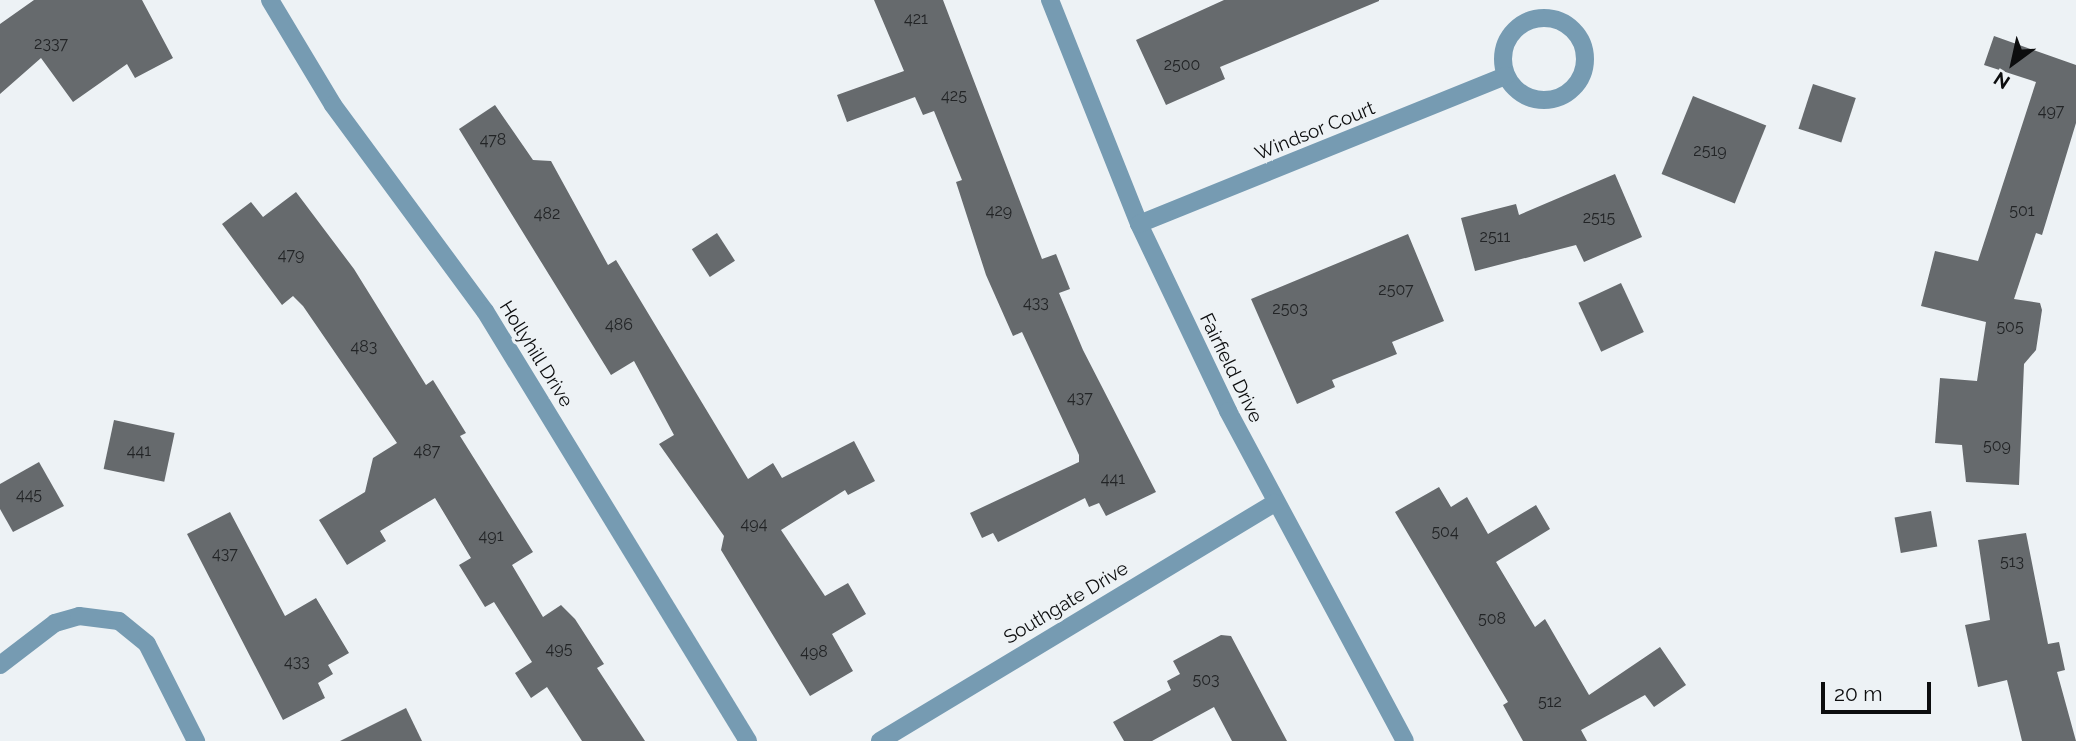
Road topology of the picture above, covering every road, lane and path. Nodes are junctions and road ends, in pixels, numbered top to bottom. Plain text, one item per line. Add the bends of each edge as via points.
1 (270, 0) edge
2 (1050, 0) edge
3 (1506, 76) junction
4 (1139, 225) junction
5 (1275, 503) junction
6 (0, 664) edge
7 (196, 741) edge
8 (748, 741) edge
9 (880, 741) edge
10 (1405, 741) edge

1 - 8 street, Hollyhill Drive via 333,105 485,311
2 - 4 street, Fairfield Drive
3 - 3 street via 1504,48 1529,21 1555,19 1583,45 1583,71 1560,96 1526,96
3 - 4 street, Windsor Court
4 - 5 street, Fairfield Drive
5 - 9 street, Southgate Drive
5 - 10 street, Fairfield Drive
6 - 7 street via 55,623 100,617 138,633

